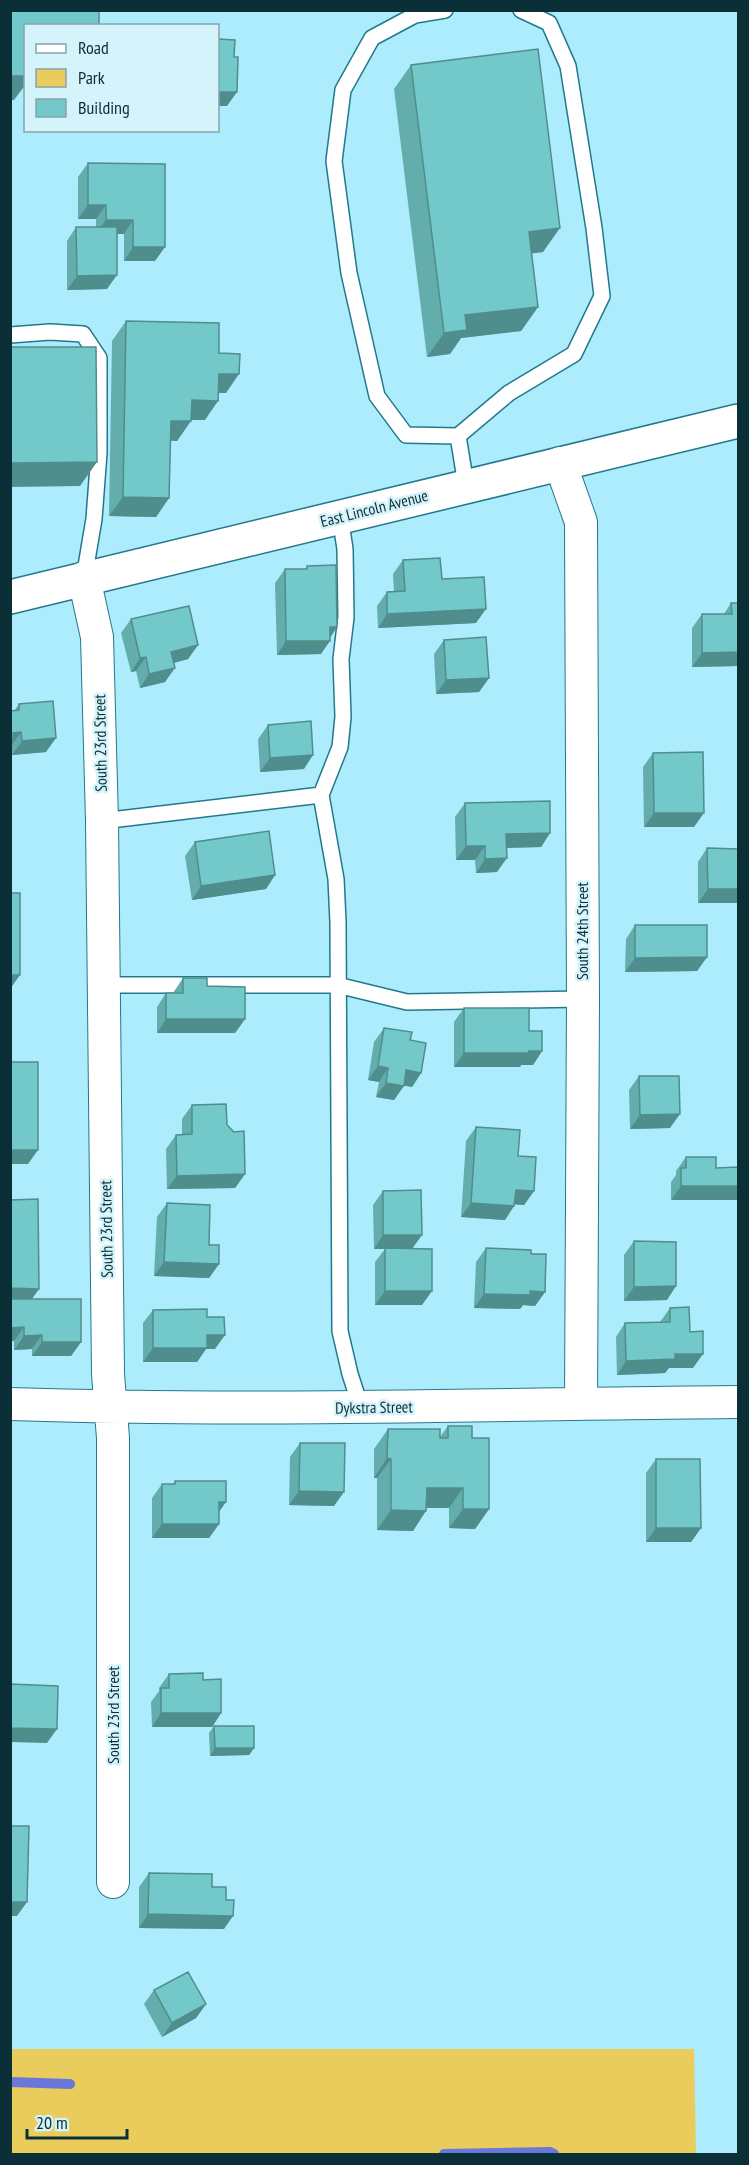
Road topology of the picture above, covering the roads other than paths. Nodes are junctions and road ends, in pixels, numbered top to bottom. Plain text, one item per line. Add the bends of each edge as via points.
1 (445, 10) edge
2 (521, 10) edge
3 (10, 335) edge
4 (738, 421) edge
5 (458, 436) junction
6 (560, 463) junction
7 (466, 485) junction
8 (340, 516) junction
9 (84, 578) junction
10 (10, 597) edge
11 (321, 795) junction
12 (102, 821) junction
13 (104, 985) junction
14 (337, 985) junction
15 (583, 999) junction
16 (738, 1402) edge
17 (581, 1403) junction
18 (10, 1404) edge
19 (110, 1407) junction
20 (361, 1408) junction
21 (112, 1882) dead end

1 - 5 lane via 415,15 372,39 343,90 334,161 349,273 377,396 406,435
2 - 5 lane via 549,23 568,66 602,296 574,354 509,393
3 - 9 lane via 83,333 99,358 99,453
4 - 6 main road, East Lincoln Avenue
5 - 7 lane
6 - 7 main road, East Lincoln Avenue
6 - 15 street, South 24th Street via 580,522
7 - 8 main road, East Lincoln Avenue
8 - 9 main road, East Lincoln Avenue
8 - 11 lane via 346,617 341,659 344,717 340,747
9 - 10 main road, East Lincoln Avenue
9 - 12 street, South 23rd Street via 97,637
11 - 12 lane
11 - 14 lane via 336,879
12 - 13 street, South 23rd Street
13 - 14 lane
13 - 19 street, South 23rd Street
14 - 15 lane via 407,1002
14 - 20 lane via 340,1331
15 - 17 street, South 24th Street
16 - 17 street, Dykstra Street
17 - 20 street, Dykstra Street
18 - 19 street, Dykstra Street
19 - 20 street, Dykstra Street
19 - 21 street, South 23rd Street

